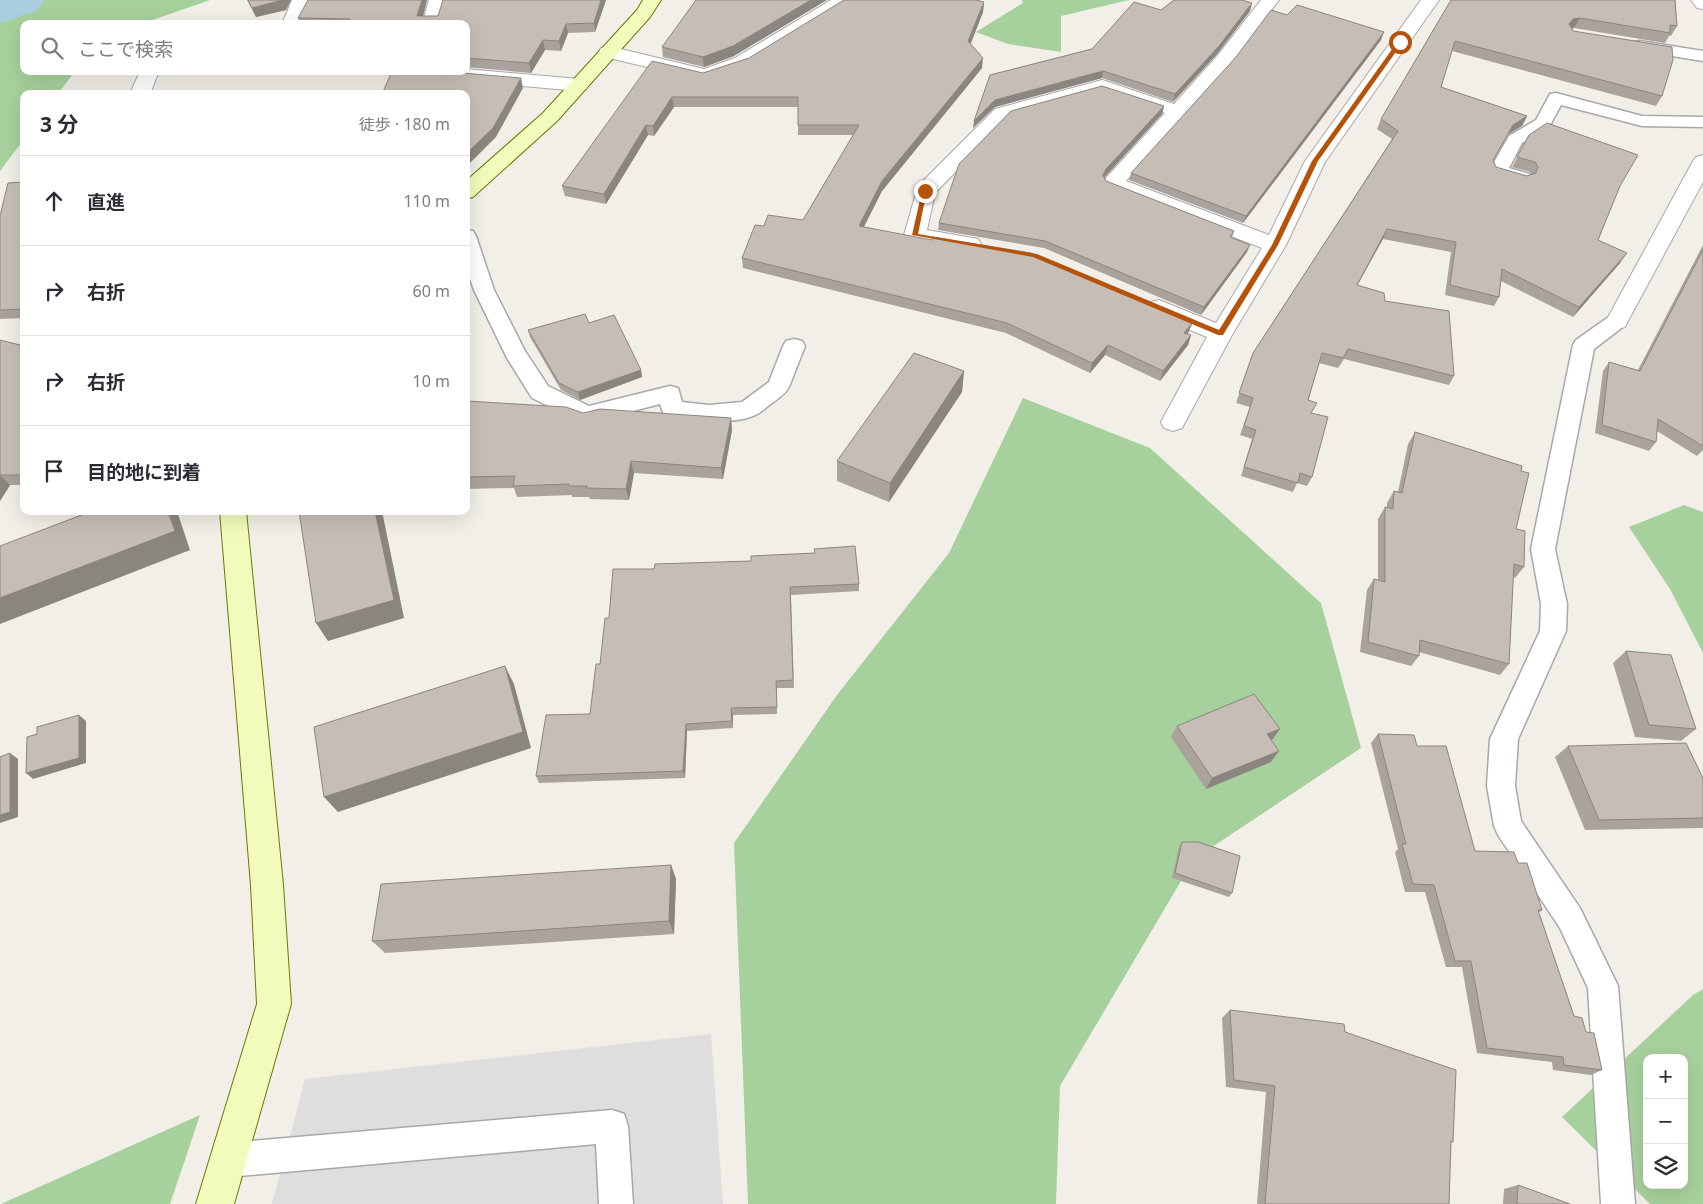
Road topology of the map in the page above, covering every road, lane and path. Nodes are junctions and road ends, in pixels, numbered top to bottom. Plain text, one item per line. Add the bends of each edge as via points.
1 (301, 0) edge
2 (438, 0) edge
3 (652, 0) edge
4 (844, 0) edge
5 (1270, 0) edge
6 (1430, 0) edge
7 (1700, 0) edge
8 (1703, 4) edge
9 (293, 20) edge
10 (432, 20) edge
11 (1620, 43) edge
12 (608, 52) junction
13 (1703, 56) edge
14 (148, 75) edge
15 (464, 75) edge
16 (579, 85) junction
17 (142, 90) edge
18 (1177, 111) junction
19 (1703, 122) edge
20 (1703, 161) edge
21 (1522, 178) edge
22 (470, 188) edge
23 (1275, 245) junction
24 (470, 247) edge
25 (988, 248) edge
26 (1141, 300) edge
27 (1617, 321) joint
28 (1220, 334) junction
29 (794, 346) dead end
30 (1173, 422) dead end
31 (233, 515) edge
32 (228, 1160) junction
33 (215, 1204) edge
34 (616, 1204) edge
35 (1618, 1204) edge

1 - 9 street
2 - 10 street
3 - 12 street
4 - 12 street via 742,62 705,75
5 - 18 street via 1225,59
6 - 23 street via 1315,161
7 - 8 street
11 - 13 lane
12 - 16 street
14 - 17 street
15 - 16 street
16 - 22 street via 550,117
18 - 23 street via 1113,182
18 - 25 street via 1102,86 1002,113 925,191 915,235
19 - 21 lane via 1642,121 1556,98 1543,123 1515,140 1498,171
20 - 27 street via 1683,203 1632,287
23 - 28 street
24 - 29 lane via 488,298 515,353 540,392 587,415 670,394 672,409 710,413 747,410 778,387
26 - 28 street
27 - 35 lane via 1584,345 1543,549 1554,604 1552,631 1504,739 1501,786 1508,826 1570,918 1603,986
28 - 30 street
31 - 32 street via 267,885 274,1004
32 - 33 street
32 - 34 lane via 612,1126

